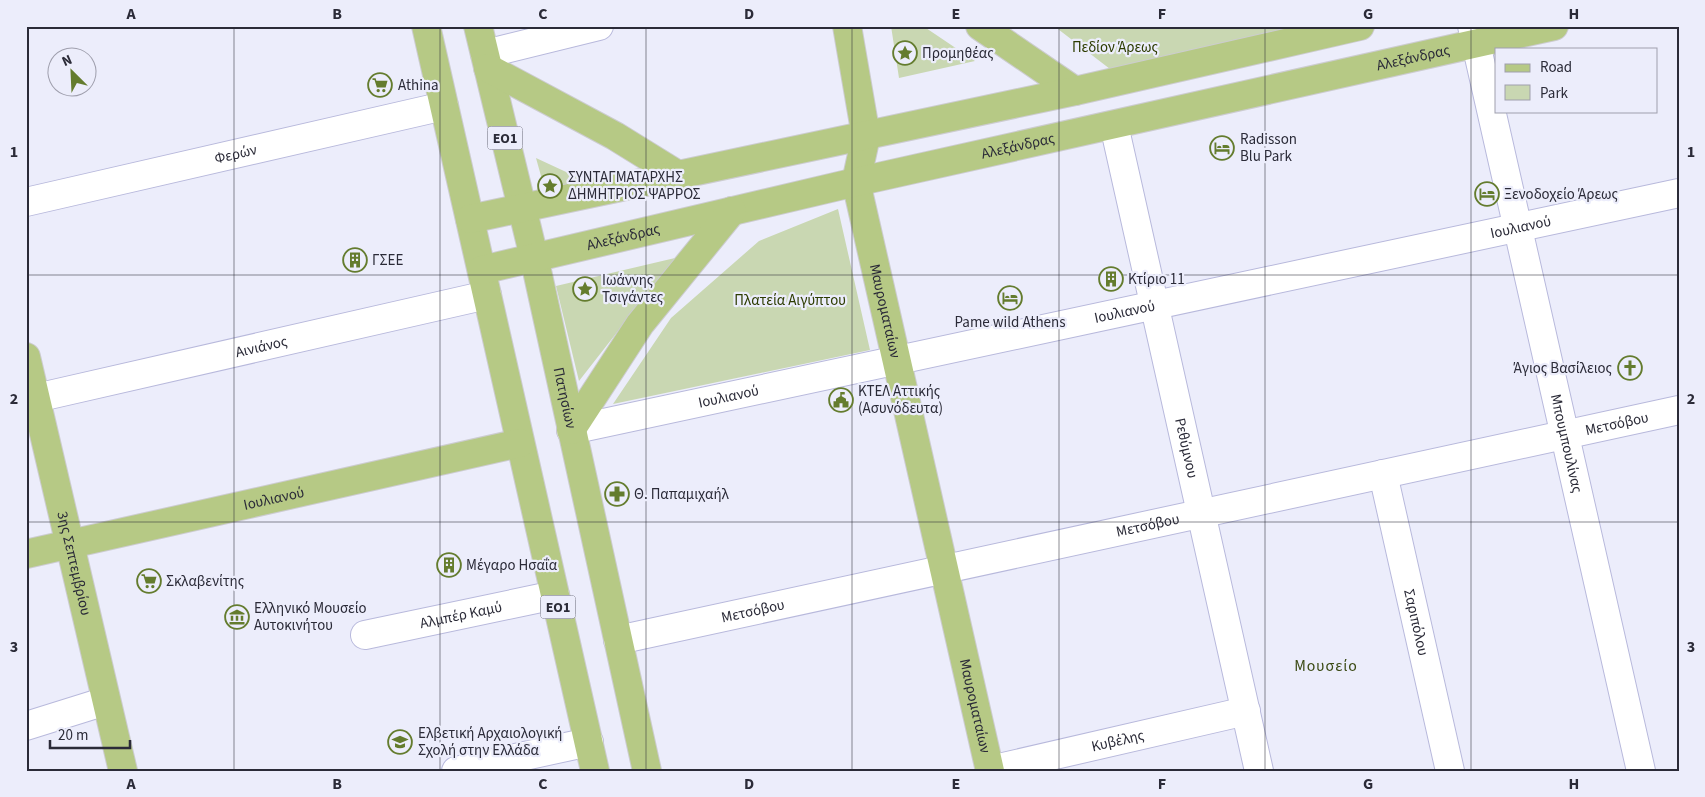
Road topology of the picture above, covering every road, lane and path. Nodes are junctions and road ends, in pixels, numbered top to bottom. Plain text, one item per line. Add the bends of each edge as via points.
1 (426, 26) edge
2 (478, 26) edge
3 (599, 26) edge
4 (847, 26) edge
5 (980, 26) edge
6 (1360, 26) edge
7 (1554, 26) edge
8 (1474, 35) edge
9 (486, 61) junction
10 (1075, 91) junction
11 (444, 106) junction
12 (1114, 125) junction
13 (866, 136) junction
14 (678, 175) junction
15 (856, 182) junction
16 (1679, 193) edge
17 (26, 202) edge
18 (523, 208) junction
19 (732, 211) junction
20 (470, 219) junction
21 (1518, 228) junction
22 (534, 258) junction
23 (485, 282) junction
24 (1154, 305) junction
25 (26, 357) edge
26 (896, 361) junction
27 (36, 398) junction
28 (1679, 410) edge
29 (571, 430) junction
30 (1565, 434) junction
31 (520, 443) junction
32 (1383, 474) junction
33 (1201, 513) junction
34 (69, 545) junction
35 (26, 554) edge
36 (944, 569) junction
37 (555, 595) junction
38 (365, 636) dead end
39 (618, 640) junction
40 (106, 700) junction
41 (1246, 711) junction
42 (26, 726) edge
43 (589, 742) junction
44 (123, 771) edge
45 (456, 771) edge
46 (595, 771) edge
47 (648, 771) edge
48 (990, 771) edge
49 (1259, 771) edge
50 (1450, 771) edge
51 (1641, 771) edge

1 - 11 main road, ΕΟ1
2 - 9 main road, Πατησίων / ΕΟ1
3 - 9 street
4 - 13 main road, Μαυροματαίων
5 - 10 main road
6 - 10 main road
7 - 8 main road, Αλεξάνδρας
8 - 12 main road, Αλεξάνδρας
8 - 21 street, Μπουμπουλίνας
9 - 14 main road
9 - 18 main road, Πατησίων / ΕΟ1
10 - 13 main road
11 - 17 street, Φερών
11 - 20 main road, ΕΟ1
12 - 15 main road, Αλεξάνδρας
12 - 24 street, Ρεθύμνου
13 - 14 main road
13 - 15 main road, Μαυροματαίων
14 - 18 main road
15 - 19 main road, Αλεξάνδρας
15 - 26 main road, Μαυροματαίων
16 - 21 street, Ιουλιανού
18 - 20 main road
18 - 22 main road, Πατησίων / ΕΟ1
19 - 22 main road, Αλεξάνδρας
19 - 29 main road via 640,324
20 - 23 main road, ΕΟ1
21 - 24 street, Ιουλιανού
21 - 30 street, Μπουμπουλίνας
22 - 23 main road, Αλεξάνδρας
22 - 29 main road, Πατησίων / ΕΟ1
23 - 27 street, Αινιάνος
23 - 31 main road, ΕΟ1
24 - 26 street, Ιουλιανού
24 - 33 street, Ρεθύμνου
25 - 27 main road, 3ης Σεπτεμβρίου
26 - 29 street, Ιουλιανού
26 - 36 main road, Μαυροματαίων
27 - 34 main road, 3ης Σεπτεμβρίου
28 - 30 street, Μετσόβου
29 - 39 main road, Πατησίων / ΕΟ1
30 - 32 street, Μετσόβου
30 - 51 street, Μπουμπουλίνας
31 - 34 main road, Ιουλιανού
31 - 37 main road, ΕΟ1
32 - 33 street, Μετσόβου
32 - 50 street, Σαριπόλου
33 - 36 street, Μετσόβου
33 - 41 street, Ρεθύμνου
34 - 35 main road, Ιουλιανού
34 - 40 main road, 3ης Σεπτεμβρίου
36 - 39 street, Μετσόβου
36 - 48 main road, Μαυροματαίων
37 - 38 street, Αλμπέρ Καμύ
37 - 43 main road, ΕΟ1
39 - 47 main road, Πατησίων / ΕΟ1
40 - 42 street
40 - 44 main road, 3ης Σεπτεμβρίου
41 - 48 street, Κυβέλης
41 - 49 street, Ρεθύμνου
43 - 45 street
43 - 46 main road, ΕΟ1

